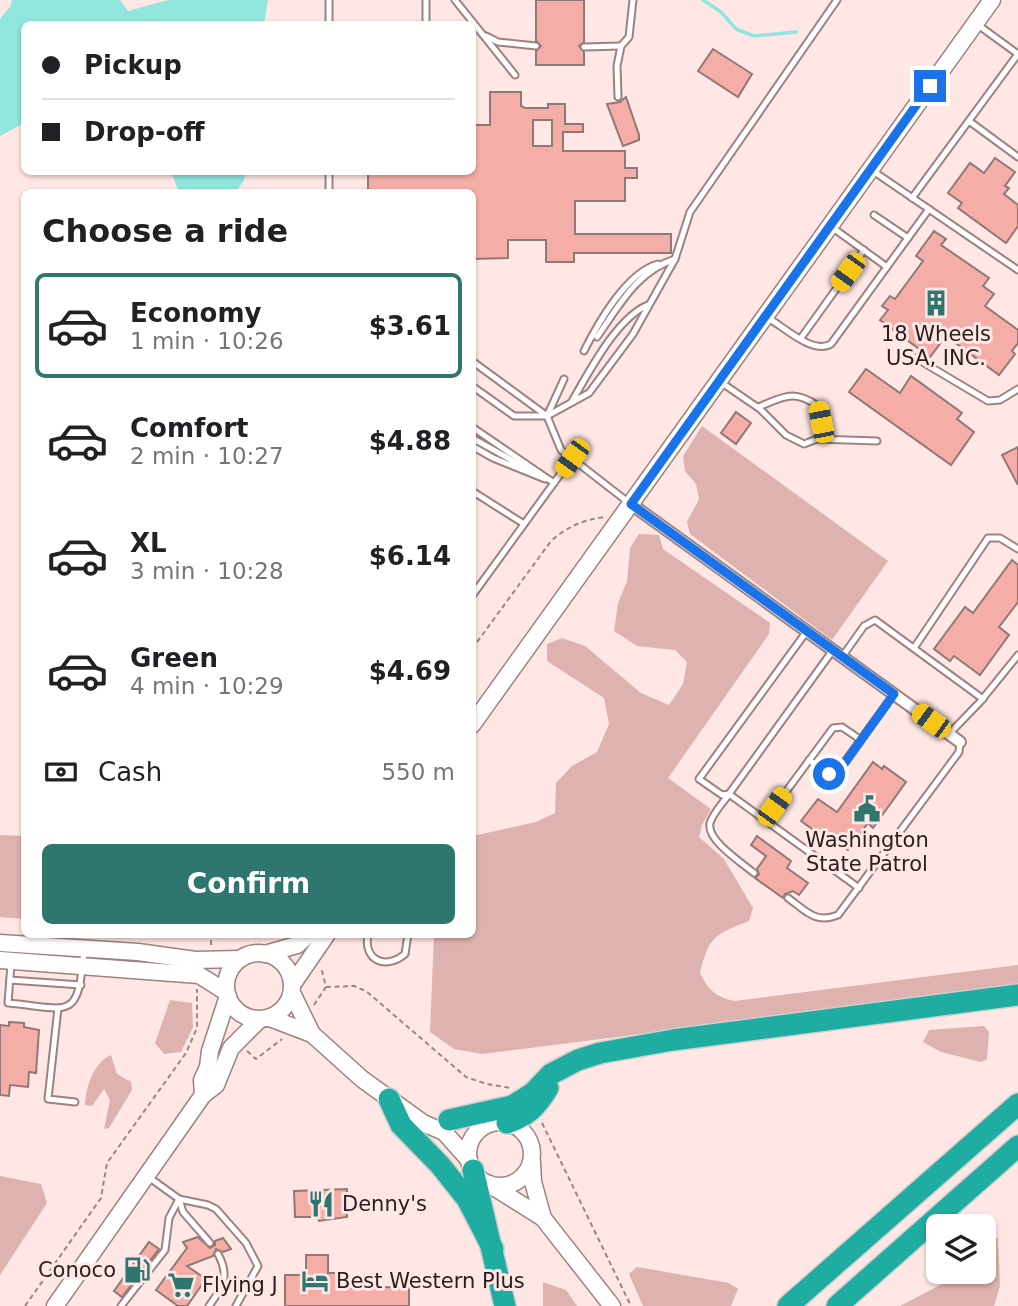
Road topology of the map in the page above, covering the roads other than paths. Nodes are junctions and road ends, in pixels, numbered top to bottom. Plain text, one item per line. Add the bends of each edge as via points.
1 (329, 0) edge
2 (426, 0) edge
3 (455, 0) edge
4 (633, 0) edge
5 (836, 0) edge
6 (992, 0) edge
7 (329, 21) edge
8 (426, 21) edge
9 (472, 21) edge
10 (975, 23) junction
11 (476, 26) edge
12 (483, 35) junction
13 (536, 46) dead end
14 (621, 46) junction
15 (584, 47) dead end
16 (1018, 54) edge
17 (515, 75) dead end
18 (618, 97) dead end
19 (969, 121) junction
20 (1018, 157) edge
21 (870, 170) junction
22 (912, 198) junction
23 (929, 209) junction
24 (874, 215) dead end
25 (830, 226) junction
26 (908, 238) junction
27 (864, 250) junction
28 (675, 259) junction
29 (658, 264) junction
30 (887, 267) junction
31 (1018, 270) edge
32 (650, 304) junction
33 (766, 316) junction
34 (597, 337) dead end
35 (801, 338) junction
36 (584, 351) dead end
37 (914, 357) dead end
38 (476, 364) edge
39 (564, 379) dead end
40 (720, 381) junction
41 (476, 389) edge
42 (1018, 389) edge
43 (569, 406) junction
44 (758, 407) junction
45 (547, 416) junction
46 (476, 430) edge
47 (817, 439) junction
48 (476, 440) edge
49 (877, 442) dead end
50 (476, 448) edge
51 (572, 458) junction
52 (554, 483) junction
53 (476, 494) edge
54 (628, 509) junction
55 (524, 524) junction
56 (1018, 549) edge
57 (476, 590) edge
58 (807, 631) junction
59 (914, 648) junction
60 (837, 653) junction
61 (1018, 655) edge
62 (894, 694) junction
63 (983, 699) junction
64 (476, 719) edge
65 (949, 734) junction
66 (861, 740) junction
67 (960, 742) joint
68 (809, 760) junction
69 (729, 794) junction
70 (765, 820) junction
71 (754, 873) dead end
72 (859, 888) junction
73 (788, 898) dead end
74 (304, 938) edge
75 (324, 938) edge
76 (368, 938) edge
77 (407, 938) edge
78 (7, 943) edge
79 (85, 948) junction
80 (264, 954) junction
81 (240, 959) junction
82 (6, 960) edge
83 (83, 967) junction
84 (10, 980) junction
85 (81, 985) junction
86 (292, 989) junction
87 (227, 994) junction
88 (1018, 995) edge
89 (58, 1008) junction
90 (264, 1019) junction
91 (312, 1034) junction
92 (566, 1068) junction
93 (203, 1095) junction
94 (75, 1102) dead end
95 (396, 1104) junction
96 (1018, 1104) edge
97 (449, 1120) junction
98 (497, 1124) junction
99 (1018, 1146) edge
100 (531, 1161) junction
101 (477, 1172) junction
102 (147, 1176) junction
103 (179, 1199) junction
104 (543, 1217) junction
105 (210, 1243) dead end
106 (493, 1249) junction
107 (218, 1254) dead end
108 (55, 1306) edge
109 (121, 1306) edge
110 (209, 1306) edge
111 (236, 1306) edge
112 (505, 1306) edge
113 (612, 1306) edge
114 (788, 1306) edge
115 (837, 1306) edge

1 - 7 lane
2 - 8 lane
3 - 9 lane
4 - 14 lane via 629,37
5 - 28 lane via 690,212
6 - 10 street
10 - 16 lane
10 - 21 street
11 - 12 lane
12 - 13 lane via 498,42
12 - 17 lane
14 - 15 lane
14 - 18 lane
16 - 19 lane
19 - 20 lane
19 - 22 lane
21 - 22 lane
21 - 25 street
22 - 23 lane
23 - 26 lane
23 - 31 lane
24 - 26 lane
25 - 27 lane
25 - 33 street
26 - 30 lane
27 - 30 lane
27 - 35 lane
28 - 29 lane
28 - 32 lane
29 - 34 lane via 640,277
29 - 36 lane via 632,279
30 - 35 lane via 831,344 819,348
32 - 43 lane via 589,393
32 - 43 lane via 638,309 621,328
33 - 35 lane
33 - 40 street
37 - 42 lane via 988,401 1000,400
38 - 45 lane
39 - 45 lane
40 - 44 lane
40 - 54 street
41 - 45 lane via 514,416
43 - 45 lane
44 - 47 lane via 786,435 804,443
44 - 47 lane via 797,394 808,399 818,406
45 - 51 lane via 561,450
46 - 52 lane
47 - 49 lane
48 - 52 lane
50 - 52 lane
51 - 52 lane
51 - 54 lane
52 - 55 lane
53 - 55 lane
54 - 58 street
54 - 64 street
55 - 57 lane
56 - 59 lane via 1000,538 988,538
58 - 60 street
58 - 69 lane via 699,779 722,795
59 - 60 lane via 875,621
59 - 63 lane
60 - 62 street
60 - 69 lane
61 - 63 lane
62 - 65 street
62 - 66 lane
63 - 65 lane
65 - 67 street
66 - 68 lane via 842,727 833,728
66 - 68 lane via 836,774
67 - 72 lane via 959,752
68 - 70 lane
69 - 70 lane
69 - 71 lane via 710,821 710,829 714,839
70 - 72 lane
72 - 73 lane via 838,915 826,920
74 - 80 street
75 - 86 street
76 - 77 lane via 373,958 383,963 396,962 405,954
78 - 79 street
78 - 82 lane
79 - 81 street via 210,961
79 - 83 lane
80 - 81 street
80 - 86 street via 282,962
81 - 87 street via 228,975
82 - 83 street
82 - 84 lane
83 - 85 lane
83 - 87 street via 204,978
84 - 85 lane
84 - 89 lane via 8,1003
85 - 89 lane via 76,1002
86 - 90 street via 288,1004
86 - 91 street
87 - 90 street via 239,1013
87 - 93 street via 202,1080
88 - 92 highway via 673,1040 600,1053
89 - 94 lane via 48,1099
90 - 91 street
90 - 93 street via 232,1048 216,1085
91 - 95 street
92 - 97 highway via 551,1074 512,1106
92 - 98 highway via 532,1111
93 - 102 street
95 - 97 street
95 - 101 street via 444,1132
95 - 106 highway via 401,1125 467,1199
96 - 114 highway
97 - 98 street
98 - 100 street via 524,1133
98 - 101 street via 472,1139
99 - 115 highway
100 - 101 street via 520,1179 511,1184
100 - 104 street
101 - 104 street
101 - 106 highway
102 - 103 lane
102 - 108 street
103 - 105 lane via 183,1212
103 - 109 lane via 169,1218 165,1250
103 - 111 lane via 216,1209 254,1253 258,1266
104 - 113 street
106 - 112 highway
107 - 110 lane via 225,1281

